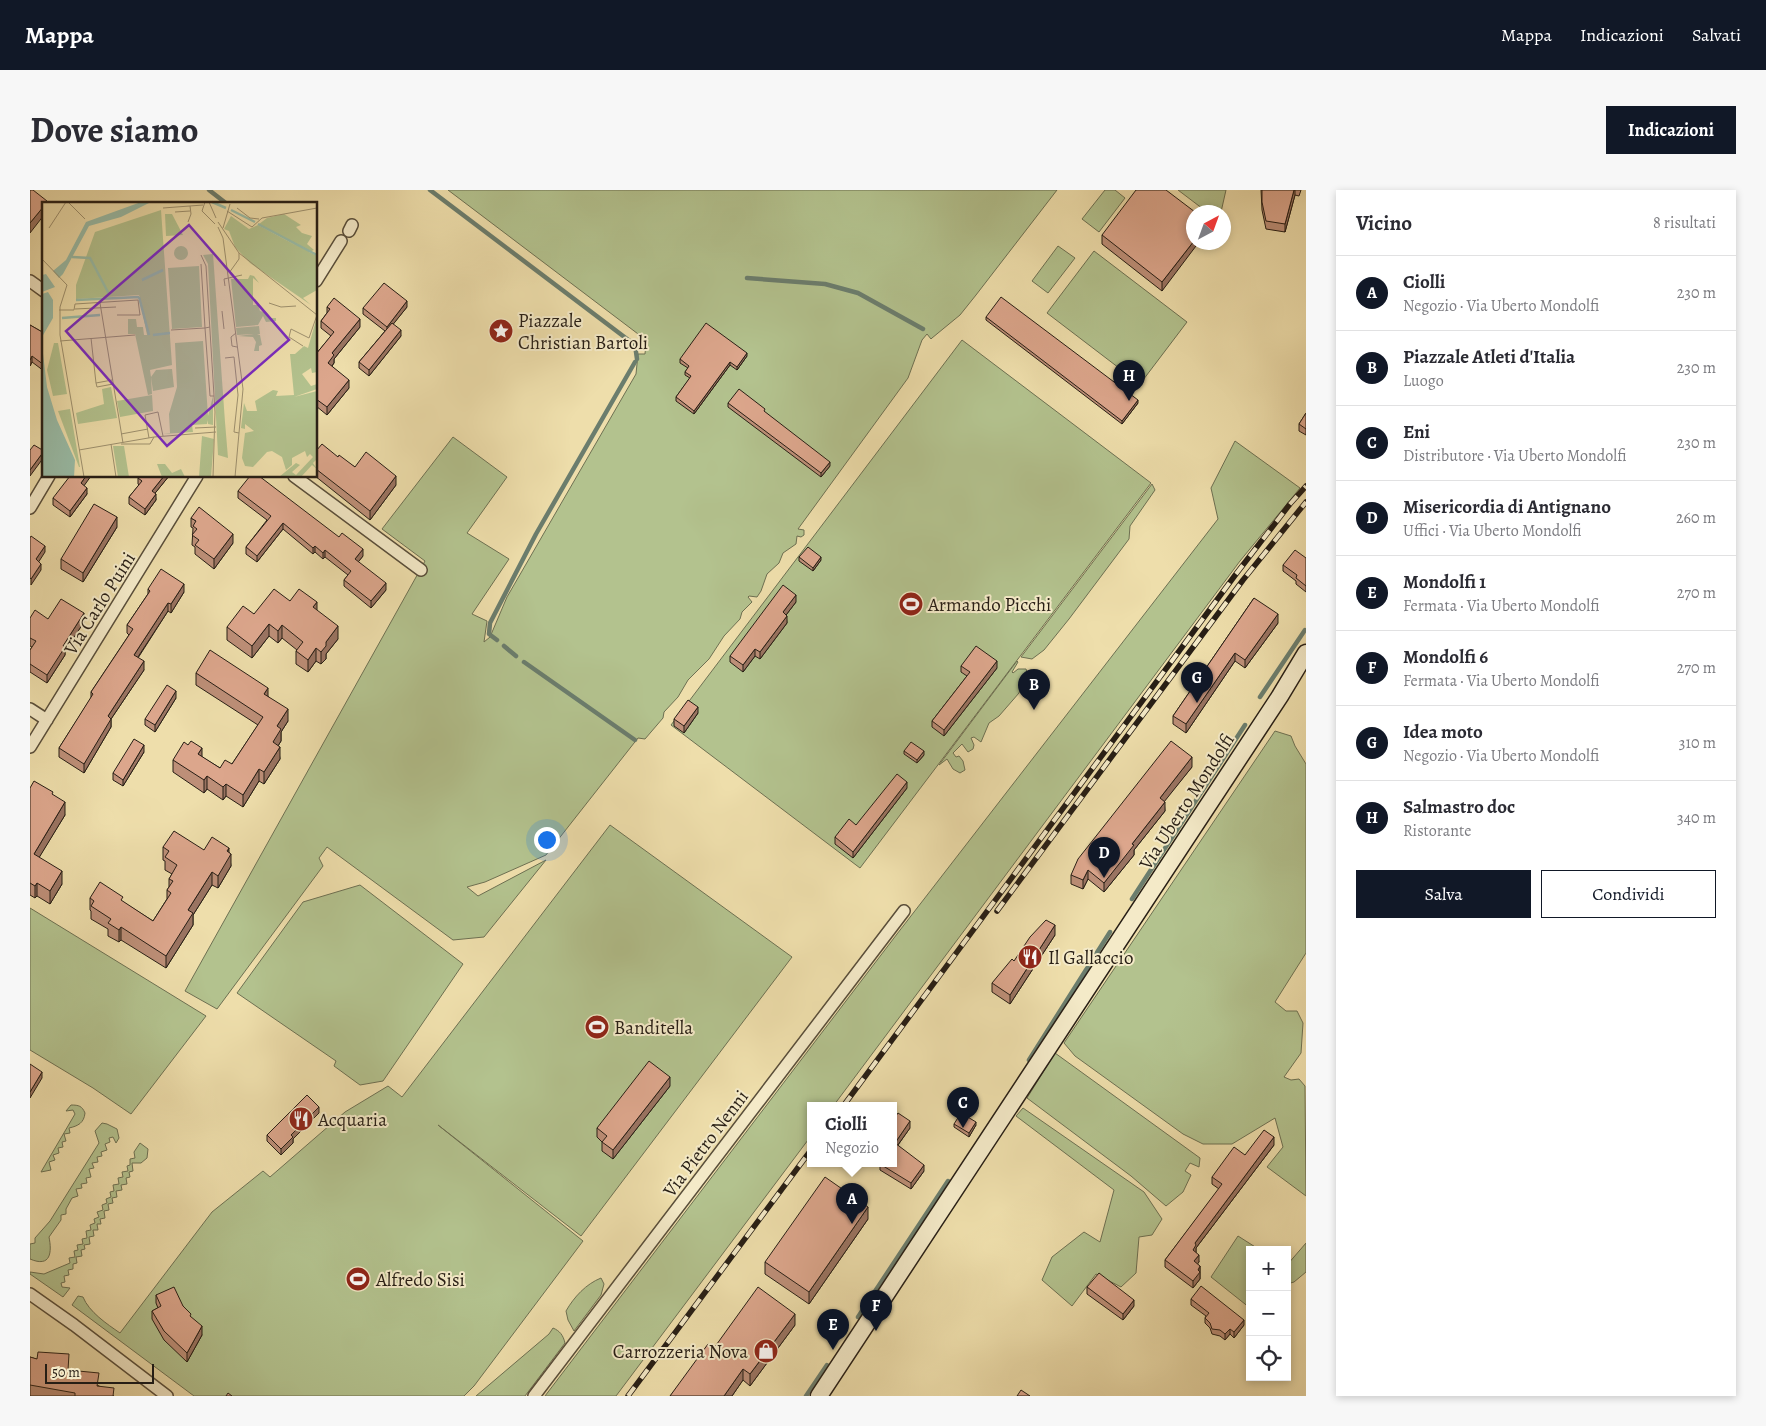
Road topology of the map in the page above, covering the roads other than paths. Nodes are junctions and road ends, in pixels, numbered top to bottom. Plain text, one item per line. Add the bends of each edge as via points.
1 (341, 240) dead end
2 (318, 278) edge
3 (30, 281) edge
4 (42, 290) edge
5 (48, 478) edge
6 (196, 478) edge
7 (297, 478) edge
8 (30, 508) edge
9 (421, 570) dead end
10 (1306, 654) edge
11 (1306, 675) edge
12 (1280, 696) junction
13 (30, 709) edge
14 (47, 720) junction
15 (30, 746) edge
16 (904, 911) dead end
17 (30, 1294) edge
18 (167, 1396) edge
19 (534, 1396) edge
20 (819, 1396) edge

1 - 2 street
3 - 4 street
5 - 8 street
6 - 14 street, Via Carlo Puini
7 - 9 street
10 - 12 main road, Via Uberto Mondolfi
11 - 12 main road
12 - 20 main road, Via Uberto Mondolfi
13 - 14 street
14 - 15 street, Via Carlo Puini
16 - 19 street, Via Pietro Nenni
17 - 18 street

